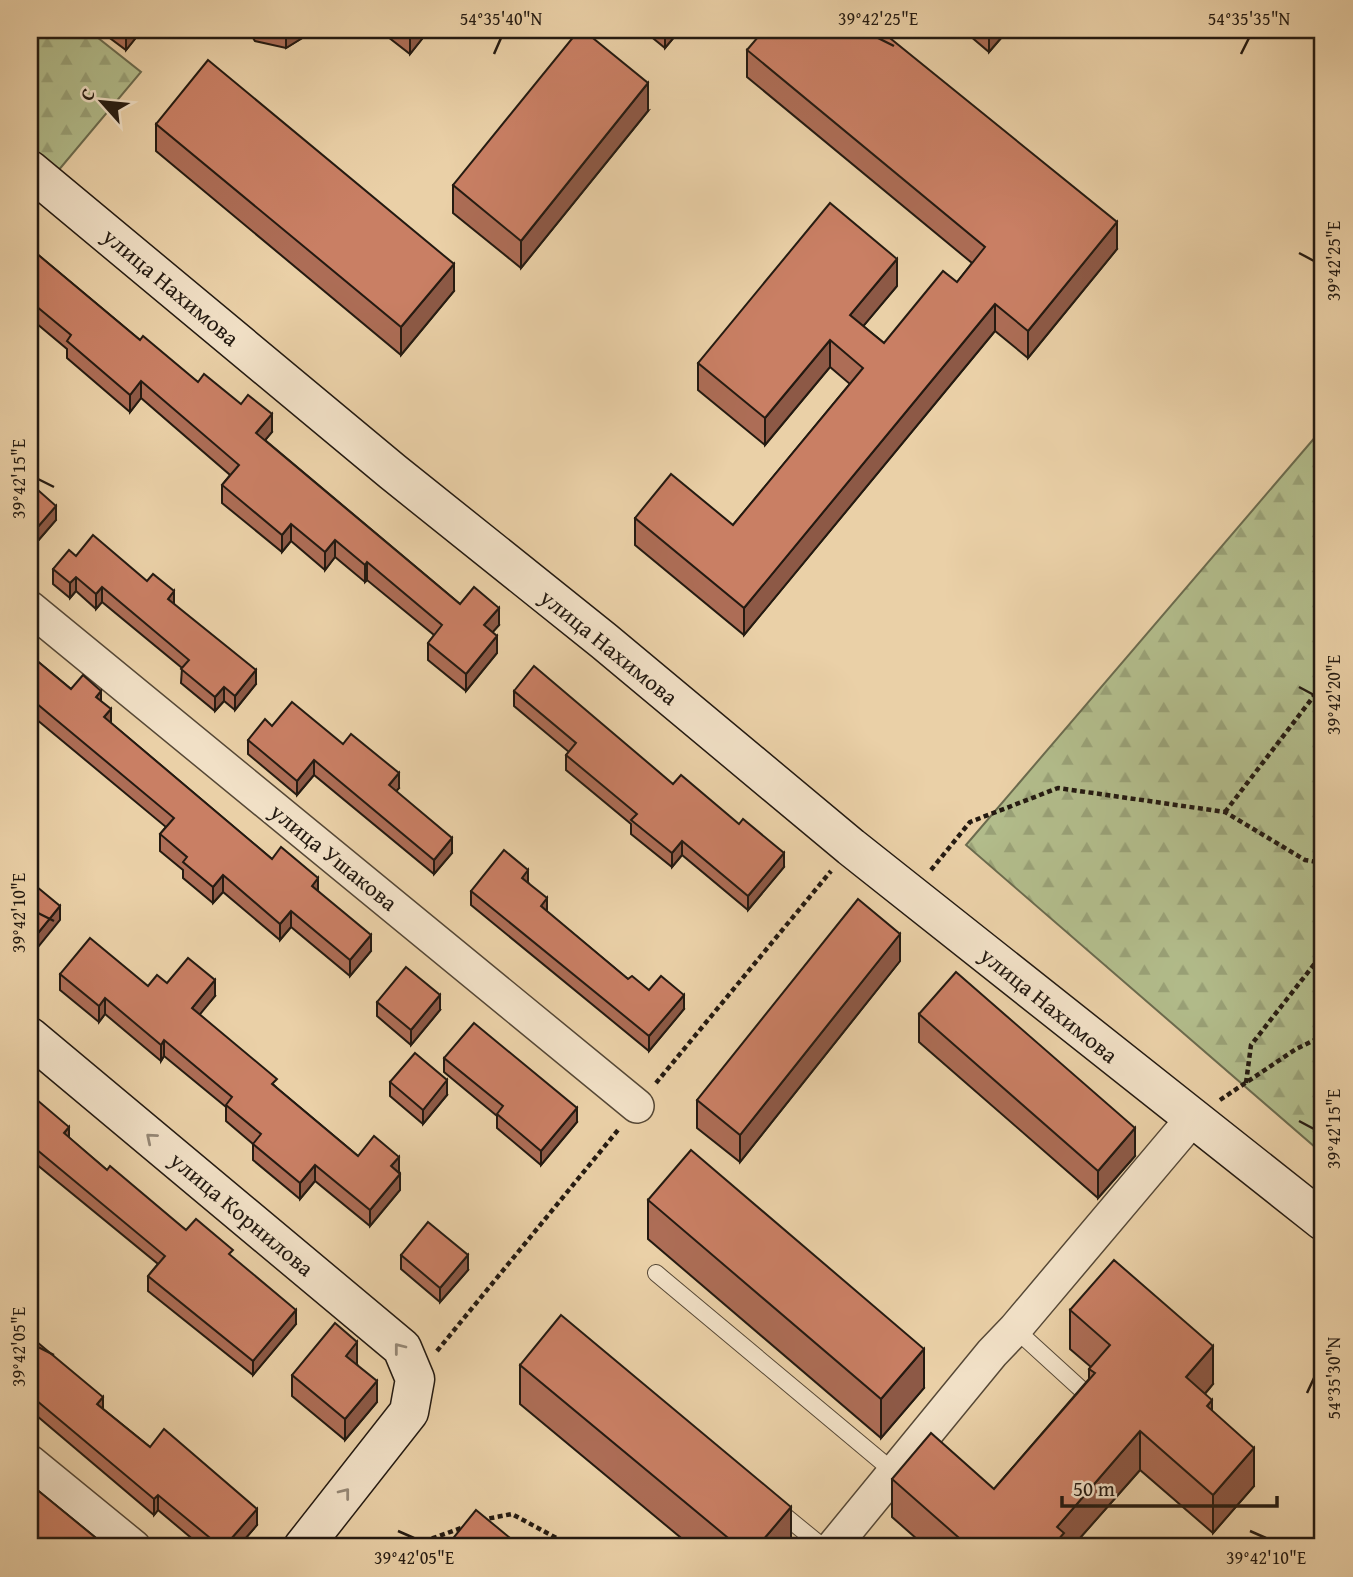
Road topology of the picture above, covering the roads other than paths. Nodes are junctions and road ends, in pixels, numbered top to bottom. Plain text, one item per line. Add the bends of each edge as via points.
1 (30, 170) edge
2 (30, 608) edge
3 (30, 1037) edge
4 (637, 1106) dead end
5 (1193, 1118) junction
6 (1323, 1221) edge
7 (656, 1272) dead end
8 (1015, 1329) junction
9 (1082, 1390) edge
10 (30, 1462) edge
11 (894, 1472) junction
12 (760, 1495) edge
13 (287, 1542) edge
14 (134, 1547) edge
15 (823, 1547) edge
16 (832, 1547) edge

1 - 5 street, улица Нахимова via 911,895
2 - 4 street, улица Ушакова
13 -> 3 street, улица Корнилова via 409,1412 415,1379 402,1348
5 - 6 street, улица Нахимова
5 - 8 street
7 - 11 lane
8 - 9 lane
8 - 11 street
10 - 14 street
11 - 16 street
12 - 15 lane

